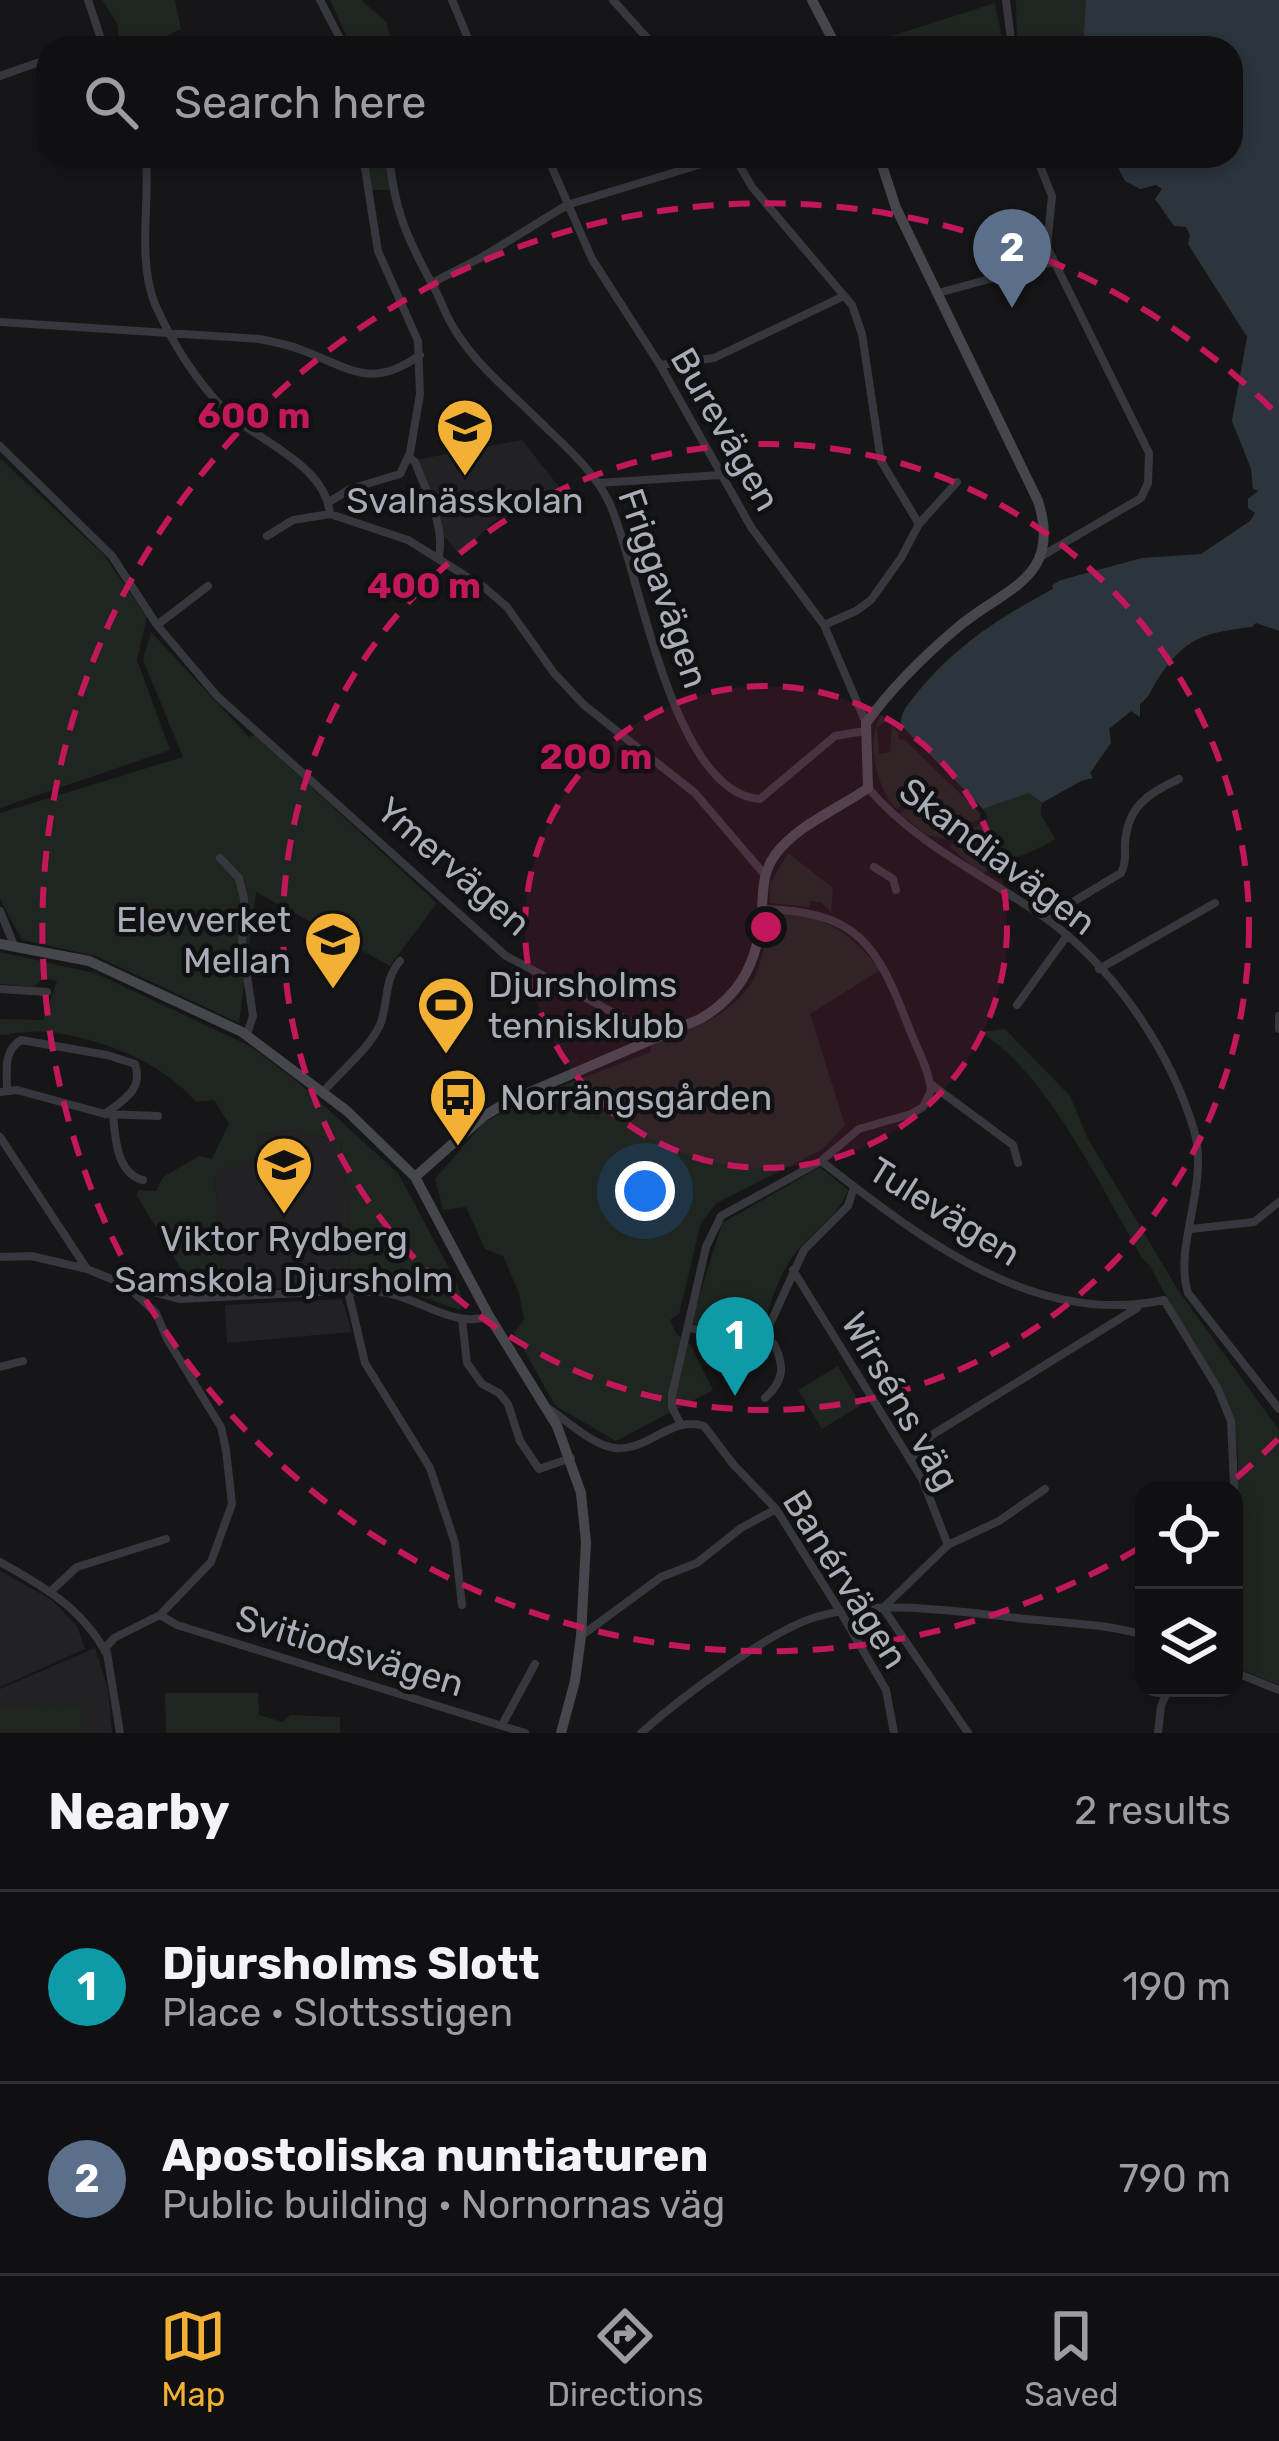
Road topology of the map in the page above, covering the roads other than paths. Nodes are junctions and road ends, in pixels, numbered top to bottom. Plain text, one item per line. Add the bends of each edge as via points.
1 (88, 0) edge
2 (320, 0) edge
3 (452, 0) edge
4 (614, 0) edge
5 (812, 0) edge
6 (1006, 0) edge
7 (100, 36) edge
8 (339, 36) edge
9 (467, 36) edge
10 (646, 36) edge
11 (831, 36) edge
12 (1010, 36) edge
13 (36, 63) edge
14 (0, 76) edge
15 (146, 168) edge
16 (365, 168) edge
17 (391, 168) edge
18 (554, 168) edge
19 (691, 168) edge
20 (739, 168) edge
21 (883, 168) edge
22 (1041, 168) edge
23 (567, 205) junction
24 (1053, 262) junction
25 (432, 283) junction
26 (936, 293) junction
27 (844, 296) junction
28 (0, 322) edge
29 (168, 331) junction
30 (420, 355) junction
31 (660, 365) junction
32 (0, 446) edge
33 (409, 458) junction
34 (720, 475) junction
35 (957, 482) dead end
36 (599, 483) junction
37 (329, 502) junction
38 (329, 514) junction
39 (919, 524) junction
40 (267, 536) dead end
41 (439, 556) junction
42 (1040, 557) junction
43 (208, 586) dead end
44 (157, 625) junction
45 (824, 625) junction
46 (865, 727) junction
47 (1179, 778) dead end
48 (868, 788) junction
49 (220, 858) dead end
50 (874, 867) dead end
51 (765, 875) junction
52 (896, 890) dead end
53 (1215, 903) dead end
54 (762, 909) junction
55 (0, 911) edge
56 (1046, 918) junction
57 (0, 930) edge
58 (1066, 937) junction
59 (5, 944) edge
60 (400, 961) dead end
61 (1099, 969) junction
62 (0, 989) edge
63 (47, 992) dead end
64 (1017, 1005) dead end
65 (1279, 1016) edge
66 (1279, 1029) edge
67 (247, 1034) junction
68 (649, 1038) junction
69 (931, 1084) junction
70 (4, 1091) edge
71 (323, 1092) junction
72 (109, 1115) junction
73 (158, 1116) dead end
74 (0, 1137) edge
75 (1013, 1145) junction
76 (1024, 1151) dead end
77 (821, 1161) junction
78 (1018, 1162) dead end
79 (415, 1177) junction
80 (143, 1180) dead end
81 (854, 1187) junction
82 (1279, 1202) edge
83 (1191, 1229) junction
84 (0, 1257) edge
85 (87, 1269) junction
86 (793, 1270) junction
87 (126, 1285) junction
88 (320, 1292) dead end
89 (179, 1299) junction
90 (1143, 1306) junction
91 (156, 1313) junction
92 (489, 1316) junction
93 (462, 1319) junction
94 (688, 1328) junction
95 (763, 1339) junction
96 (23, 1361) dead end
97 (0, 1367) edge
98 (765, 1397) dead end
99 (547, 1408) junction
100 (1279, 1409) edge
101 (680, 1424) junction
102 (571, 1458) junction
103 (910, 1460) junction
104 (1045, 1490) dead end
105 (776, 1509) junction
106 (166, 1539) dead end
107 (948, 1545) junction
108 (0, 1562) edge
109 (1237, 1589) edge
110 (51, 1591) junction
111 (462, 1605) dead end
112 (884, 1609) junction
113 (840, 1611) junction
114 (160, 1616) junction
115 (1135, 1633) edge
116 (581, 1636) junction
117 (106, 1654) junction
118 (535, 1664) dead end
119 (1243, 1673) edge
120 (1279, 1690) edge
121 (1165, 1697) edge
122 (502, 1725) junction
123 (120, 1733) edge
124 (525, 1733) edge
125 (561, 1733) edge
126 (641, 1733) edge
127 (894, 1733) edge
128 (968, 1733) edge
129 (1158, 1733) edge

1 - 7 street
2 - 8 street
3 - 9 street
4 - 10 street
5 - 11 street
6 - 12 street
13 - 14 street
15 - 29 street via 148,275
16 - 30 street via 378,250
17 - 25 street, Friggavägen via 406,240
18 - 23 street, Burevägen
19 - 23 street
20 - 27 street
21 - 26 street
22 - 24 street via 1052,196
23 - 25 street
23 - 31 street, Burevägen
24 - 26 street
24 - 42 street via 1150,464 1141,498
25 - 36 street, Friggavägen via 475,357
26 - 42 street via 1038,501
27 - 31 street via 729,352
27 - 39 street via 862,334 881,461
28 - 29 street
29 - 30 street via 260,339 362,374 393,371
29 - 37 street via 224,409 296,462
30 - 33 street
31 - 34 street, Burevägen
32 - 44 street, Ymervägen via 112,556
33 - 37 street via 393,479
33 - 41 street via 436,516
34 - 36 street
34 - 45 street, Burevägen
35 - 39 street
36 - 46 street, Friggavägen via 679,713 731,789 760,800 835,736
37 - 38 street
38 - 40 street via 293,520
38 - 41 street
39 - 45 street via 871,600
41 - 51 street via 507,607 554,673 695,793
42 - 46 street via 1019,586 959,626
43 - 44 street
44 - 68 street, Ymervägen via 217,697 506,956
45 - 46 street, Burevägen
46 - 48 street
47 - 56 street via 1135,809 1121,873
48 - 51 street via 784,845
48 - 56 street, Skandiavägen via 935,850
49 - 67 street via 239,878 244,899 254,1016
50 - 52 street
51 - 54 street
53 - 61 street
54 - 68 street via 739,990 700,1019
54 - 69 street via 815,912 869,946 885,965
55 - 59 street
56 - 58 street, Skandiavägen
57 - 59 street
58 - 61 street, Skandiavägen
58 - 64 street
59 - 67 street via 89,962
60 - 71 street via 374,1035
61 - 83 street, Skandiavägen via 1144,1025 1182,1095 1198,1151
62 - 63 street
65 - 66 street
67 - 71 street
68 - 79 street via 508,1101
69 - 75 street
69 - 77 street via 923,1107 860,1129
70 - 72 street
70 - 72 street via 7,1055 22,1040 107,1055 135,1064 138,1075 136,1090
71 - 79 street
72 - 73 street
72 - 80 street via 126,1171
74 - 85 street
75 - 76 street
75 - 78 street
77 - 81 street, Tulevägen
77 - 94 street via 721,1216
79 - 92 street
81 - 86 street via 848,1206
81 - 90 street, Tulevägen via 1000,1281 1074,1301
82 - 83 street via 1254,1222
83 - 100 street, Skandiavägen via 1189,1293
84 - 85 street
85 - 87 street
86 - 95 street
86 - 103 street, Wirséns väg
87 - 89 street
87 - 91 street
88 - 89 street
89 - 91 street
90 - 103 street via 932,1435
90 - 109 street, Tulevägen via 1164,1300 1231,1421
91 - 114 street via 220,1427 232,1504 211,1562
92 - 93 street
92 - 99 street
93 - 102 street via 466,1363 508,1404 539,1469
93 - 111 street via 389,1293 348,1292 365,1363 430,1468 455,1543
94 - 95 street
94 - 101 street via 672,1395
95 - 98 street via 783,1361
96 - 97 street
99 - 101 street via 618,1449
99 - 102 street
101 - 105 street, Banérvägen via 704,1426
102 - 116 street via 586,1542
103 - 107 street, Wirséns väg
104 - 107 street
105 - 113 street, Banérvägen
105 - 116 street
106 - 110 street via 77,1567
107 - 112 street, Wirséns väg
108 - 110 street
110 - 117 street via 87,1622
112 - 113 street
112 - 115 street
112 - 128 street
113 - 126 street via 791,1627
113 - 127 street, Banérvägen via 886,1690
114 - 117 street via 110,1640
114 - 122 street, Svitiodsvägen
116 - 125 street
117 - 123 street
118 - 122 street
119 - 120 street
121 - 129 street
122 - 124 street, Svitiodsvägen

